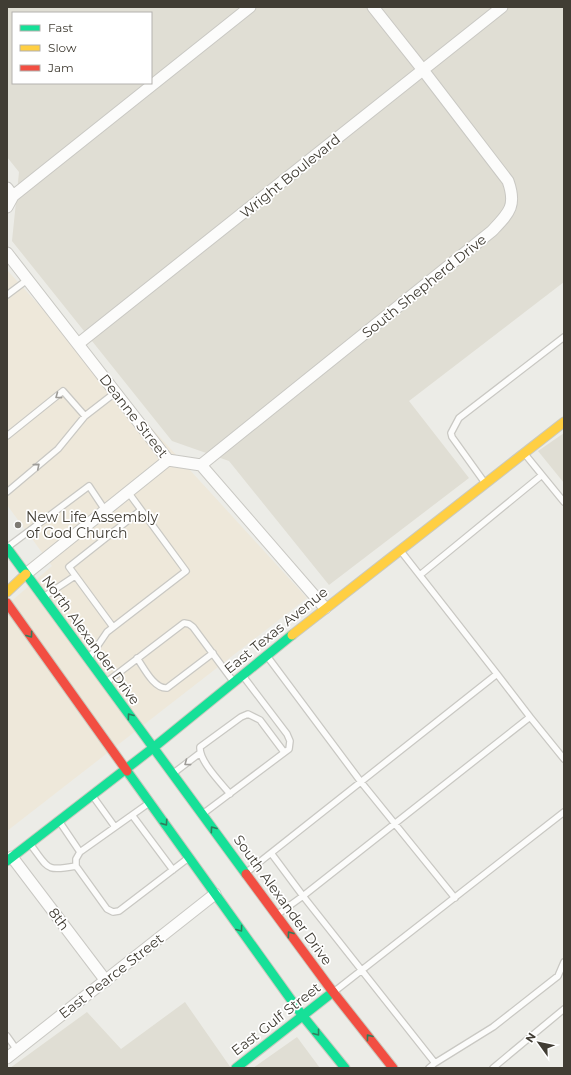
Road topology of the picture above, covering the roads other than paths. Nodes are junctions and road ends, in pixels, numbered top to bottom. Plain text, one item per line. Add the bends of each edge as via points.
1 (250, 7) edge
2 (373, 7) edge
3 (502, 7) edge
4 (424, 70) junction
5 (152, 83) edge
6 (150, 84) edge
7 (10, 192) edge
8 (7, 207) edge
9 (7, 253) edge
10 (27, 280) junction
11 (7, 295) edge
12 (564, 337) edge
13 (78, 344) junction
14 (116, 392) junction
15 (84, 416) junction
16 (564, 422) edge
17 (7, 436) edge
18 (524, 453) junction
19 (168, 460) junction
20 (201, 465) junction
21 (542, 475) junction
22 (486, 483) junction
23 (7, 492) edge
24 (128, 492) junction
25 (564, 502) edge
26 (106, 510) junction
27 (141, 510) junction
28 (7, 548) edge
29 (400, 549) junction
30 (26, 574) junction
31 (420, 575) junction
32 (75, 576) junction
33 (7, 592) edge
34 (43, 597) junction
35 (7, 604) edge
36 (325, 608) junction
37 (113, 627) junction
38 (213, 653) junction
39 (266, 656) junction
40 (137, 658) junction
41 (89, 659) junction
42 (496, 674) junction
43 (242, 675) junction
44 (234, 681) junction
45 (106, 682) junction
46 (530, 716) junction
47 (153, 748) junction
48 (284, 752) junction
49 (200, 753) junction
50 (564, 759) edge
51 (126, 768) junction
52 (173, 773) junction
53 (361, 782) junction
54 (230, 794) junction
55 (92, 795) junction
56 (150, 803) junction
57 (564, 812) edge
58 (202, 814) junction
59 (132, 815) junction
60 (59, 820) junction
61 (395, 823) junction
62 (115, 827) junction
63 (30, 844) junction
64 (80, 852) junction
65 (271, 853) junction
66 (189, 858) junction
67 (10, 859) edge
68 (76, 866) junction
69 (173, 870) junction
70 (245, 873) junction
71 (214, 894) junction
72 (303, 896) junction
73 (455, 898) junction
74 (276, 915) junction
75 (564, 962) edge
76 (362, 970) junction
77 (106, 980) junction
78 (333, 992) junction
79 (564, 1009) edge
80 (302, 1015) junction
81 (7, 1036) edge
82 (17, 1050) junction
83 (7, 1058) edge
84 (435, 1063) junction
85 (495, 1067) edge
86 (236, 1068) edge
87 (345, 1068) edge
88 (393, 1068) edge
89 (429, 1068) edge

1 - 5 street
2 - 4 street
3 - 4 street, Wright Boulevard
4 - 13 street, Wright Boulevard
4 - 20 street, South Shepherd Drive via 508,181 513,194 513,205 492,231
6 - 7 street
7 - 8 street
9 - 10 street, Deanne Street
10 - 11 lane
10 - 13 street, Deanne Street
12 - 22 lane via 454,424 450,433 452,437
13 - 14 street, Deanne Street
14 - 15 lane
14 - 19 street, Deanne Street
15 -> 17 lane via 63,391
23 -> 15 lane via 58,449
16 - 18 main road, East Texas Avenue
18 - 21 lane
18 - 22 main road, East Texas Avenue
19 - 20 street, Deanne Street
19 - 24 street
20 - 36 street
21 - 25 lane
21 - 31 lane
22 - 29 main road, East Texas Avenue
24 - 26 street
24 - 27 lane
26 - 28 lane via 89,486
26 - 30 street
27 - 32 lane via 69,567
27 - 37 lane via 186,571
28 - 30 main road, North Alexander Drive
29 - 31 lane
29 - 36 main road, East Texas Avenue
30 - 33 main road
30 - 34 main road, North Alexander Drive
31 - 42 lane
32 - 34 lane
32 - 37 lane
34 - 41 main road, North Alexander Drive
35 -> 51 main road
36 - 39 main road, East Texas Avenue
37 - 41 lane
38 - 40 lane via 193,627 184,623
38 - 40 lane via 167,688 157,685
38 - 44 lane
39 - 43 main road, East Texas Avenue
39 - 53 lane
40 - 45 lane
41 - 45 main road, North Alexander Drive
42 - 46 lane
42 - 53 lane
43 - 44 main road, East Texas Avenue
43 - 48 lane via 287,734 289,748
44 - 47 main road, East Texas Avenue
47 -> 45 main road, North Alexander Drive
46 - 50 lane
46 - 61 lane
47 - 51 main road, East Texas Avenue
47 - 52 main road, South Alexander Drive
48 - 49 lane via 260,720 248,714 200,747
48 - 54 lane
49 -> 52 lane
49 - 54 lane
51 - 55 main road, East Texas Avenue
51 - 56 main road
52 - 58 main road, South Alexander Drive
53 - 61 lane
53 - 65 lane
54 - 58 lane
55 - 60 main road, East Texas Avenue
55 - 62 lane
56 - 59 lane
56 -> 66 main road
57 - 73 lane
70 -> 58 main road, South Alexander Drive
59 - 62 lane
59 - 69 lane
60 - 63 main road, East Texas Avenue
60 - 64 lane
61 - 72 lane
61 - 73 lane
62 - 64 lane
63 - 67 main road, East Texas Avenue
63 - 68 lane via 49,868 54,870
64 - 68 lane
65 - 70 lane
65 - 72 lane
66 - 69 lane
66 - 71 main road
67 - 77 street, 8th
68 - 69 lane via 107,909 113,912 119,911
70 - 74 main road, South Alexander Drive
71 - 77 street, East Pearce Street
71 -> 80 main road
72 - 74 lane
72 - 76 lane
73 - 76 lane
78 -> 74 main road, South Alexander Drive
75 - 84 lane via 558,976 493,1027
76 - 78 lane
76 - 84 lane
77 - 82 street, East Pearce Street
78 - 80 main road, East Gulf Street
88 -> 78 main road, South Alexander Drive
79 - 85 lane
80 - 86 main road, East Gulf Street
80 -> 87 main road
81 - 82 lane
82 - 83 street, East Pearce Street
84 - 89 lane

